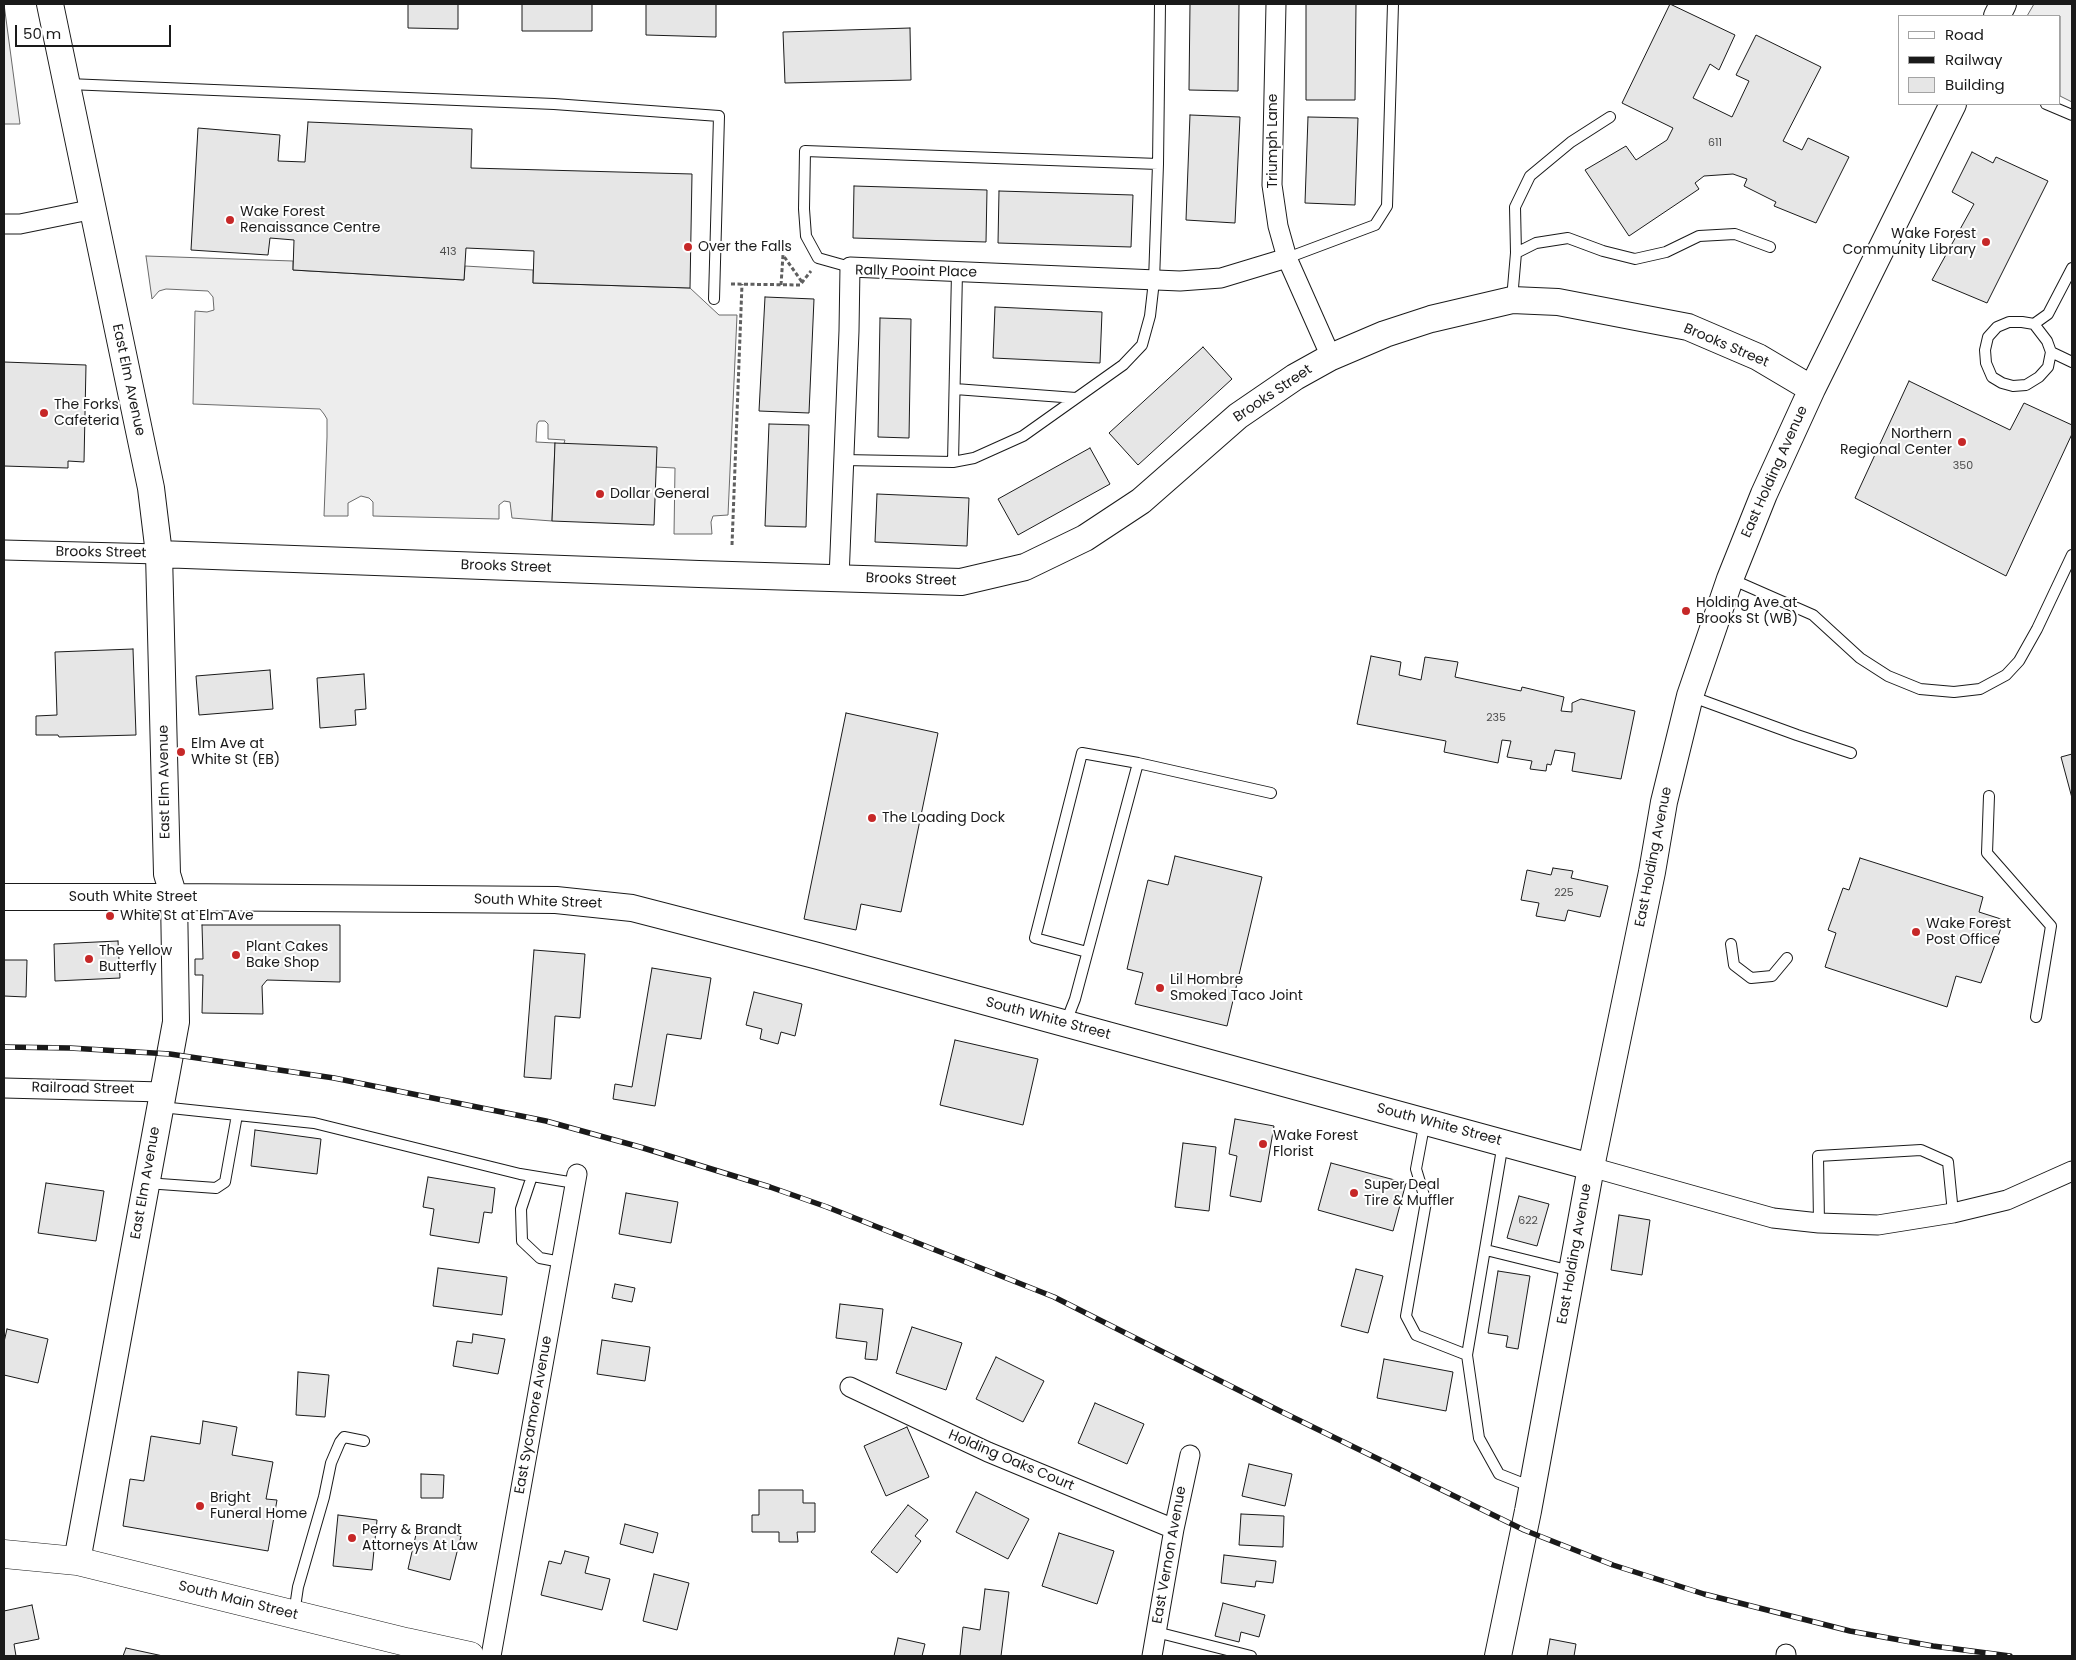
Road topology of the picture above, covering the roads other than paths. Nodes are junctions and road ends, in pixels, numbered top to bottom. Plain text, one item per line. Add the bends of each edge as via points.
1 (51, 4) edge
2 (1160, 4) edge
3 (1276, 4) edge
4 (1393, 4) edge
5 (2004, 4) edge
6 (1998, 15) edge
7 (67, 84) junction
8 (1953, 105) edge
9 (2048, 105) edge
10 (2072, 115) edge
11 (1610, 117) dead end
12 (1158, 164) junction
13 (94, 209) junction
14 (4, 224) edge
15 (1770, 247) dead end
16 (1516, 252) junction
17 (1287, 258) junction
18 (850, 267) junction
19 (2072, 268) edge
20 (957, 272) junction
21 (1154, 281) junction
22 (714, 299) dead end
23 (1512, 300) junction
24 (2034, 324) junction
25 (2050, 352) junction
26 (1331, 357) junction
27 (2072, 362) edge
28 (955, 389) junction
29 (1812, 389) junction
30 (1076, 398) junction
31 (844, 460) junction
32 (953, 462) junction
33 (4, 550) edge
34 (159, 554) junction
35 (2072, 555) edge
36 (839, 578) junction
37 (1730, 578) junction
38 (1690, 696) junction
39 (1852, 753) dead end
40 (1138, 763) junction
41 (1271, 794) dead end
42 (1989, 796) dead end
43 (174, 896) junction
44 (4, 897) edge
45 (1731, 944) dead end
46 (1087, 952) junction
47 (1787, 958) dead end
48 (2036, 1017) dead end
49 (1065, 1023) junction
50 (4, 1088) edge
51 (161, 1099) junction
52 (237, 1115) junction
53 (1425, 1121) junction
54 (1503, 1142) junction
55 (1591, 1167) junction
56 (2072, 1171) edge
57 (532, 1176) junction
58 (576, 1178) joint
59 (146, 1182) junction
60 (1953, 1213) junction
61 (1818, 1223) junction
62 (1486, 1250) junction
63 (561, 1262) junction
64 (1572, 1271) junction
65 (1467, 1355) junction
66 (850, 1387) dead end
67 (364, 1441) dead end
68 (1190, 1455) dead end
69 (1532, 1487) junction
70 (1174, 1530) junction
71 (4, 1554) edge
72 (77, 1561) junction
73 (294, 1615) junction
74 (1156, 1632) junction
75 (405, 1649) edge
76 (470, 1656) edge
77 (491, 1656) edge
78 (1152, 1656) edge
79 (1252, 1656) edge
80 (1498, 1656) edge

1 - 7 street, East Elm Avenue
2 - 12 lane
3 - 17 street, Triumph Lane via 1272,185
4 - 17 lane via 1387,206 1375,225
5 - 6 street
7 - 13 street, East Elm Avenue
7 - 22 lane via 544,104 719,116
8 - 29 street, East Holding Avenue
9 - 10 lane
11 - 16 lane via 1571,142 1530,176 1515,208
12 - 18 lane via 805,151 806,236 818,258
12 - 21 lane
13 - 14 street via 20,224
13 - 34 street, East Elm Avenue via 152,488
15 - 16 lane via 1735,234 1699,236 1666,252 1635,259 1568,238 1536,243
16 - 23 lane
17 - 21 street, Rally Pooint Place via 1221,278
17 - 26 street, Triumph Lane
18 - 20 street, Rally Pooint Place
18 - 31 street, Rally Pooint Place
19 - 24 lane via 2048,314
20 - 21 street, Rally Pooint Place
20 - 28 lane
21 - 30 lane via 1150,316 1142,345 1123,366
23 - 26 street, Brooks Street via 1431,319
23 - 29 street, Brooks Street via 1558,302 1688,327 1758,357
24 - 25 lane via 2047,341
24 - 25 lane via 2009,322 1997,327 1988,337 1986,363 1992,377 2013,386 2026,384 2048,367
25 - 27 lane
26 - 36 street, Brooks Street via 1238,416 1141,501 1085,538 1025,567 961,582
28 - 30 lane
28 - 32 lane
29 - 37 street, East Holding Avenue
30 - 32 lane via 1024,436 974,458
31 - 32 lane
31 - 36 street, Rally Pooint Place
33 - 34 street, Brooks Street
34 - 36 street, Brooks Street
34 - 43 street, East Elm Avenue via 167,874
35 - 37 lane via 2019,661 2006,675 1980,689 1954,692 1920,689 1888,676 1860,658 1813,615
37 - 38 street, East Holding Avenue
38 - 39 lane
38 - 55 street, East Holding Avenue via 1664,802
40 - 41 lane
40 - 46 lane
40 - 46 lane via 1082,753 1035,938
42 - 48 lane via 1987,853 2052,926
43 - 44 street, South White Street
43 - 49 street, South White Street via 556,900 632,908
43 - 51 street, East Elm Avenue via 176,1022
45 - 47 lane via 1734,965 1751,978 1772,976
46 - 49 lane
49 - 53 street, South White Street
50 - 51 street, Railroad Street
51 - 52 lane
51 - 59 street, East Elm Avenue
52 - 57 lane via 314,1123
52 - 59 lane via 226,1182 216,1188
53 - 54 street, South White Street
53 - 65 lane via 1416,1169 1426,1202 1406,1316 1416,1335
54 - 55 street, South White Street
54 - 62 lane
55 - 61 street, South White Street via 1773,1218
55 - 64 street, East Holding Avenue
56 - 60 street, South White Street via 2007,1200
57 - 58 lane
57 - 63 lane via 520,1209 522,1241 540,1258
58 - 63 street, East Sycamore Avenue
59 - 72 street, East Elm Avenue
60 - 61 street, South White Street via 1878,1225
60 - 61 lane via 1948,1162 1922,1150 1818,1156
62 - 64 lane
62 - 65 lane
63 - 77 street, East Sycamore Avenue
64 - 69 street, East Holding Avenue
65 - 69 lane via 1479,1438 1499,1474
66 - 70 street, Holding Oaks Court via 988,1452
67 - 73 lane via 344,1438 331,1463 298,1587
68 - 70 street, East Vernon Avenue
69 - 80 street, East Holding Avenue
70 - 74 street, East Vernon Avenue
71 - 72 main road, South Main Street
72 - 73 main road, South Main Street
73 - 75 main road, South Main Street
74 - 78 street, East Vernon Avenue
74 - 79 lane
75 - 76 main road, South Main Street

